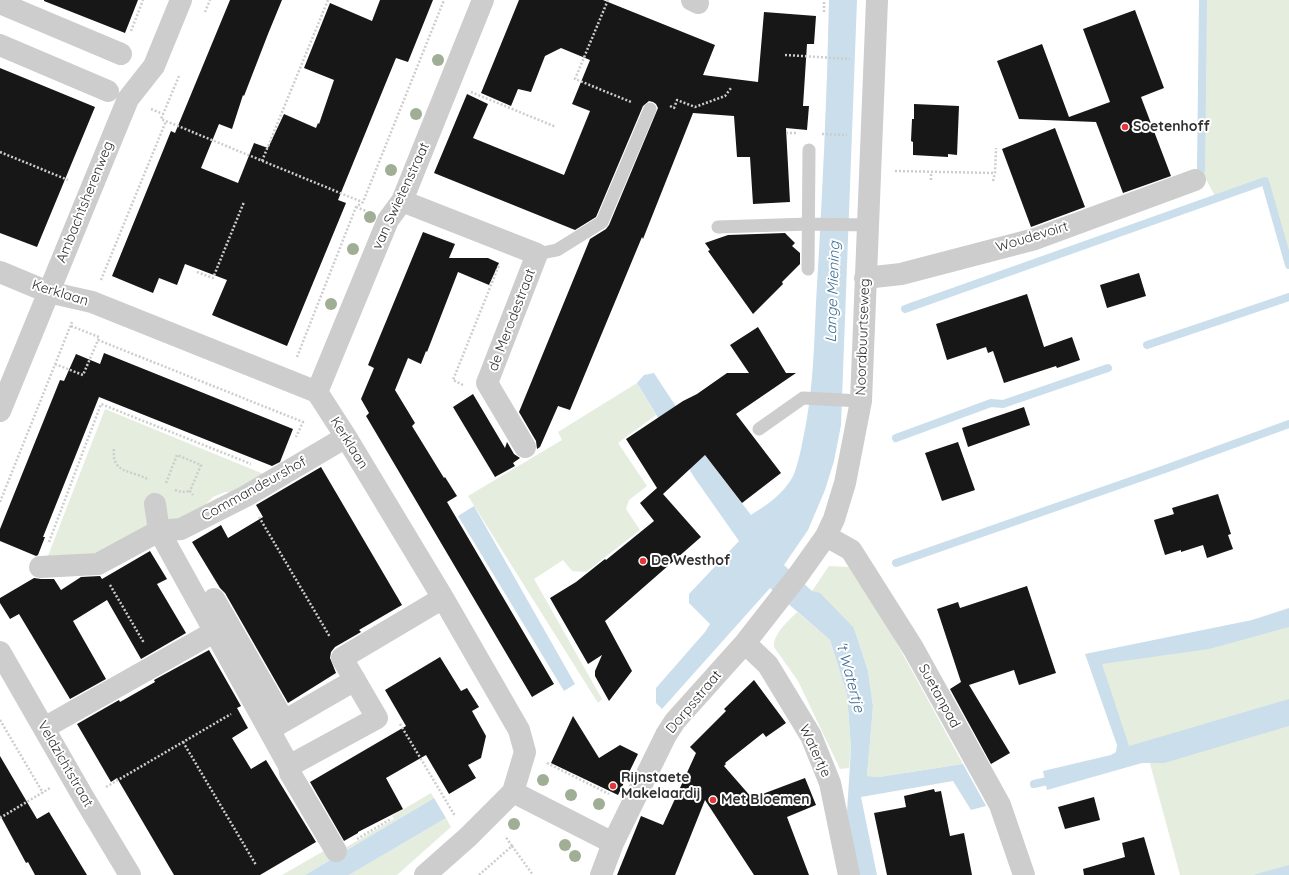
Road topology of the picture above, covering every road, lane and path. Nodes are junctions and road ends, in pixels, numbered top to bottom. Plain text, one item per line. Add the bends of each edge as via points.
1 (143, 0) edge
2 (181, 0) edge
3 (328, 0) edge
4 (444, 0) edge
5 (483, 0) edge
6 (608, 0) edge
7 (824, 0) edge
8 (877, 0) edge
9 (0, 3) edge
10 (824, 12) dead end
11 (0, 45) edge
12 (121, 54) joint
13 (785, 55) dead end
14 (853, 59) dead end
15 (450, 83) junction
16 (730, 88) dead end
17 (108, 91) dead end
18 (664, 104) dead end
19 (650, 109) joint
20 (556, 126) dead end
21 (822, 134) dead end
22 (854, 135) dead end
23 (996, 148) dead end
24 (809, 150) dead end
25 (0, 152) edge
26 (262, 161) junction
27 (870, 171) junction
28 (931, 172) junction
29 (995, 173) junction
30 (930, 180) dead end
31 (1195, 180) dead end
32 (993, 181) dead end
33 (90, 190) junction
34 (402, 201) junction
35 (244, 202) dead end
36 (363, 202) junction
37 (812, 224) junction
38 (862, 225) junction
39 (718, 227) dead end
40 (508, 243) junction
41 (537, 254) junction
42 (808, 269) dead end
43 (0, 272) edge
44 (198, 272) dead end
45 (865, 278) junction
46 (48, 292) junction
47 (87, 300) junction
48 (71, 326) junction
49 (98, 340) junction
50 (55, 364) junction
51 (287, 380) junction
52 (487, 383) junction
53 (317, 392) junction
54 (855, 401) junction
55 (0, 411) edge
56 (759, 429) dead end
57 (346, 437) junction
58 (525, 447) dead end
59 (114, 449) dead end
60 (280, 476) junction
61 (165, 486) dead end
62 (171, 488) dead end
63 (190, 491) junction
64 (246, 496) junction
65 (0, 502) edge
66 (155, 504) joint
67 (205, 516) junction
68 (182, 529) junction
69 (159, 531) junction
70 (826, 536) junction
71 (98, 564) junction
72 (186, 566) junction
73 (40, 567) joint
74 (443, 598) junction
75 (225, 640) junction
76 (745, 643) junction
77 (0, 652) edge
78 (342, 658) junction
79 (156, 664) junction
80 (355, 680) junction
81 (254, 701) junction
82 (370, 706) junction
83 (0, 720) edge
84 (276, 725) junction
85 (44, 728) junction
86 (183, 742) junction
87 (525, 752) junction
88 (289, 766) junction
89 (513, 792) junction
90 (85, 800) junction
91 (632, 806) junction
92 (492, 813) junction
93 (0, 818) edge
94 (391, 819) dead end
95 (468, 837) junction
96 (613, 843) junction
97 (512, 846) junction
98 (336, 851) joint
99 (256, 865) dead end
100 (130, 875) edge
101 (425, 875) edge
102 (480, 875) edge
103 (533, 875) edge
104 (600, 875) edge
105 (849, 875) edge
106 (1024, 875) edge

1 - 12 path
2 - 33 street, Ambachtsherenweg via 154,66 128,99
3 - 26 path
4 - 36 path
5 - 15 street, van Swietenstraat
6 - 19 path via 575,79
7 - 10 path
8 - 27 street, Noordbuurtseweg
9 - 12 street
11 - 17 street
13 - 14 path
15 - 20 path
15 - 34 street, van Swietenstraat
16 - 18 path via 725,96 695,107 677,100 674,108
19 - 41 lane, de Merodestraat via 602,222 557,250
21 - 22 path
23 - 29 path
24 - 37 lane
25 - 33 path
26 - 36 path
26 - 47 path via 166,121
27 - 28 path
27 - 38 street, Noordbuurtseweg
28 - 29 path
28 - 30 path
29 - 32 path
31 - 45 street, Woudevoirt via 1035,239 901,274
33 - 46 street, Ambachtsherenweg
34 - 40 street, de Merodestraat
34 - 53 street, van Swietenstraat via 388,220
35 - 44 path via 213,278
36 - 51 path via 356,207
37 - 38 lane
37 - 39 lane
37 - 42 lane
38 - 45 street, Noordbuurtseweg
40 - 41 street, de Merodestraat
40 - 52 path via 453,380 474,390
41 - 52 street, de Merodestraat
43 - 46 street, Kerklaan
45 - 54 street, Noordbuurtseweg
46 - 47 street, Kerklaan
46 - 55 street, Ambachtsherenweg
47 - 48 path
47 - 51 street, Kerklaan
48 - 49 path via 99,337
48 - 50 path
49 - 50 path via 83,376
49 - 60 path via 303,422
50 - 65 path
51 - 53 street, Kerklaan
52 - 58 street, de Merodestraat
53 - 57 street, Kerklaan
54 - 56 lane via 803,398
54 - 70 street, Noordbuurtseweg via 846,483
57 - 60 street, Commandeurshof
57 - 74 street, Kerklaan
59 - 66 path via 113,455 118,467 154,484 158,492
60 - 64 street, Commandeurshof
60 - 73 path via 101,404
61 - 63 path via 177,455 201,465
62 - 63 path via 182,492
63 - 67 path
64 - 67 street, Commandeurshof
64 - 78 path
66 - 69 street
67 - 68 street, Commandeurshof
68 - 69 street, Commandeurshof
68 - 72 street via 180,542
69 - 71 street, Commandeurshof
69 - 72 street
70 - 76 street, Noordbuurtseweg
70 - 106 street, Suetanpad via 851,550 913,648 1000,805
71 - 73 street
71 - 79 path
72 - 75 street
74 - 78 street
74 - 87 street, Kerklaan via 519,730
75 - 79 street
75 - 81 street
75 - 84 street
76 - 91 street, Dorpsstraat via 675,721
76 - 105 street, Watertje via 768,665 811,736 830,783
77 - 85 street, Veldzichtstraat
78 - 80 street
79 - 85 street
80 - 82 street
80 - 84 street
81 - 84 street
81 - 86 path
82 - 88 street via 377,718
82 - 95 path via 390,706
83 - 93 path via 43,793
84 - 88 street
85 - 90 street, Veldzichtstraat
86 - 90 path
86 - 99 path
87 - 89 street
87 - 91 path
88 - 98 street via 290,773
89 - 92 street
89 - 96 street
90 - 100 street, Veldzichtstraat
91 - 96 street, Dorpsstraat
92 - 95 street
92 - 97 path
94 - 98 path
95 - 101 street
96 - 104 street, Dorpsstraat
97 - 102 path
97 - 103 path

